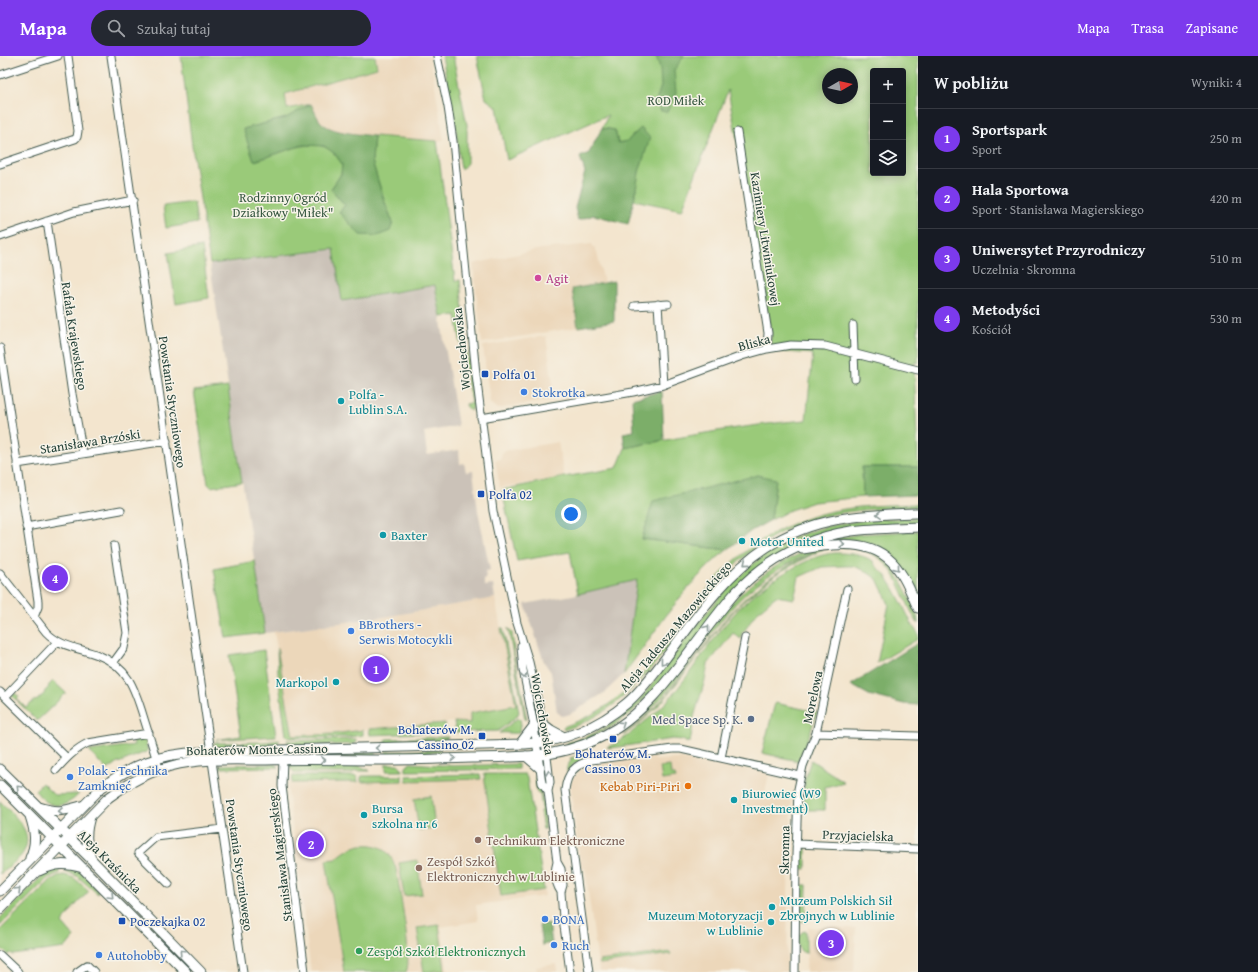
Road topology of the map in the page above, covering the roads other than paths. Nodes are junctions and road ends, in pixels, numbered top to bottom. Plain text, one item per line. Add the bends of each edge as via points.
1 (58, 56) edge
2 (68, 56) edge
3 (111, 56) edge
4 (437, 56) edge
5 (0, 75) edge
6 (738, 132) dead end
7 (0, 164) edge
8 (133, 200) junction
9 (47, 221) junction
10 (0, 237) edge
11 (658, 304) junction
12 (668, 304) dead end
13 (634, 306) dead end
14 (853, 325) dead end
15 (0, 348) edge
16 (767, 349) junction
17 (854, 353) junction
18 (918, 370) edge
19 (855, 379) dead end
20 (663, 385) junction
21 (481, 418) junction
22 (166, 441) junction
23 (83, 454) junction
24 (17, 464) junction
25 (121, 510) dead end
26 (918, 513) edge
27 (26, 527) junction
28 (918, 527) edge
29 (114, 546) dead end
30 (791, 550) junction
31 (0, 573) edge
32 (847, 589) dead end
33 (918, 608) edge
34 (34, 616) junction
35 (745, 638) dead end
36 (57, 642) junction
37 (113, 663) junction
38 (3, 695) edge
39 (538, 725) junction
40 (149, 733) junction
41 (816, 733) junction
42 (918, 736) edge
43 (564, 737) junction
44 (541, 742) junction
45 (520, 744) junction
46 (542, 755) junction
47 (212, 756) junction
48 (526, 756) junction
49 (67, 758) junction
50 (156, 758) junction
51 (721, 758) junction
52 (283, 759) junction
53 (540, 768) junction
54 (0, 769) edge
55 (159, 769) junction
56 (56, 770) dead end
57 (800, 776) junction
58 (0, 785) edge
59 (548, 791) junction
60 (83, 806) junction
61 (38, 807) junction
62 (29, 815) junction
63 (91, 815) junction
64 (60, 829) junction
65 (222, 829) junction
66 (52, 838) junction
67 (69, 838) junction
68 (796, 844) junction
69 (61, 846) junction
70 (918, 849) edge
71 (91, 859) junction
72 (28, 863) junction
73 (83, 868) junction
74 (36, 872) junction
75 (169, 884) dead end
76 (0, 891) edge
77 (0, 909) edge
78 (0, 955) edge
79 (18, 972) edge
80 (77, 972) edge
81 (94, 972) edge
82 (186, 972) edge
83 (201, 972) edge
84 (243, 972) edge
85 (305, 972) edge
86 (570, 972) edge
87 (589, 972) edge
88 (795, 972) edge

1 - 5 street
2 - 7 street via 78,131 76,139
3 - 8 street, Powstania Styczniowego
4 - 21 street, Wojciechowska via 453,141
6 - 16 street, Kazimiery Litwiniukowej via 768,333
8 - 9 street via 74,212
8 - 22 street, Powstania Styczniowego
9 - 10 street
9 - 23 street, Rafała Krajewskiego
11 - 12 street
11 - 13 street
11 - 20 street
14 - 17 street
15 - 24 street
16 - 17 street, Bliska via 812,345
16 - 20 street, Bliska
17 - 18 street, Bliska
17 - 19 street
20 - 21 street, Bliska
21 - 39 street, Wojciechowska via 493,511 521,638 530,666
22 - 23 street, Stanisława Brzóski
22 - 47 street, Powstania Styczniowego
23 - 24 street, Stanisława Brzóski
24 - 27 street
25 - 27 street
26 -> 43 main road, Aleja Tadeusza Mazowieckiego via 856,516 833,520 798,531 767,547 745,563 722,586 628,702 598,723
27 - 34 street via 38,607
28 - 30 main road, Aleja Tadeusza Mazowieckiego via 865,529 841,533
29 - 37 street via 127,633 124,648
30 -> 33 main road via 849,544 878,552 891,561 900,572
46 -> 30 main road, Aleja Tadeusza Mazowieckiego via 590,742 632,717 660,689 741,586 765,566
31 - 34 street
32 - 41 street, Morelowa
34 - 36 street
35 - 51 street
36 - 37 street via 97,654
36 - 38 street
37 - 40 street via 132,684
38 - 49 street
39 - 43 main road
39 - 44 street, Wojciechowska
39 - 45 main road
40 - 49 street via 88,743
40 - 50 street
41 - 42 street, Morelowa
41 - 57 street, Skromna
43 - 44 main road, Aleja Tadeusza Mazowieckiego
44 - 45 main road, Bohaterów Monte Cassino
44 - 46 street, Wojciechowska
45 -> 47 main road, Bohaterów Monte Cassino
46 - 48 main road, Bohaterów Monte Cassino
46 - 53 street, Wojciechowska
59 -> 46 street, Wojciechowska via 550,782
47 - 50 main road, Bohaterów Monte Cassino via 182,753
47 - 52 main road, Bohaterów Monte Cassino
47 - 55 main road, Bohaterów Monte Cassino
47 - 65 street, Powstania Styczniowego
52 -> 48 main road, Bohaterów Monte Cassino via 403,760
48 - 53 main road
49 - 56 street
50 - 55 street
50 - 60 main road, Bohaterów Monte Cassino via 118,776
51 - 57 street
51 - 87 street via 673,749 587,762 570,774 566,783 566,796
52 - 85 street, Stanisława Magierskiego via 282,786
53 - 59 street, Wojciechowska via 542,783
61 -> 54 main road, Aleja Kraśnicka
55 - 63 main road, Bohaterów Monte Cassino via 123,787
57 - 68 street, Skromna
58 - 62 main road, Aleja Kraśnicka
59 - 86 street, Wojciechowska via 557,862 555,873 557,886 561,892
60 -> 61 main road via 56,812
60 - 64 main road, Bohaterów Monte Cassino
61 - 64 main road, Aleja Kraśnicka
62 - 66 main road, Aleja Kraśnicka
62 - 72 main road via 35,840
63 - 67 main road, Bohaterów Monte Cassino
63 - 71 main road via 86,835
64 - 66 main road, Bohaterów Monte Cassino
64 - 67 main road, Aleja Kraśnicka
65 - 75 street via 156,837 138,853
65 - 84 street, Powstania Styczniowego
66 - 69 main road, Aleja Kraśnicka
66 - 72 main road, Bohaterów Monte Cassino
67 - 69 main road, Bohaterów Monte Cassino
67 - 71 main road, Aleja Kraśnicka
68 - 70 street, Przyjacielska
68 - 88 street, Skromna
69 - 73 main road, Aleja Kraśnicka
69 - 74 main road, Bohaterów Monte Cassino
83 -> 71 main road, Aleja Kraśnicka
72 - 76 main road, Bohaterów Monte Cassino
73 - 74 main road via 62,864
73 -> 82 main road, Aleja Kraśnicka
77 -> 74 main road, Bohaterów Monte Cassino
78 - 79 street
80 - 81 street via 88,965

